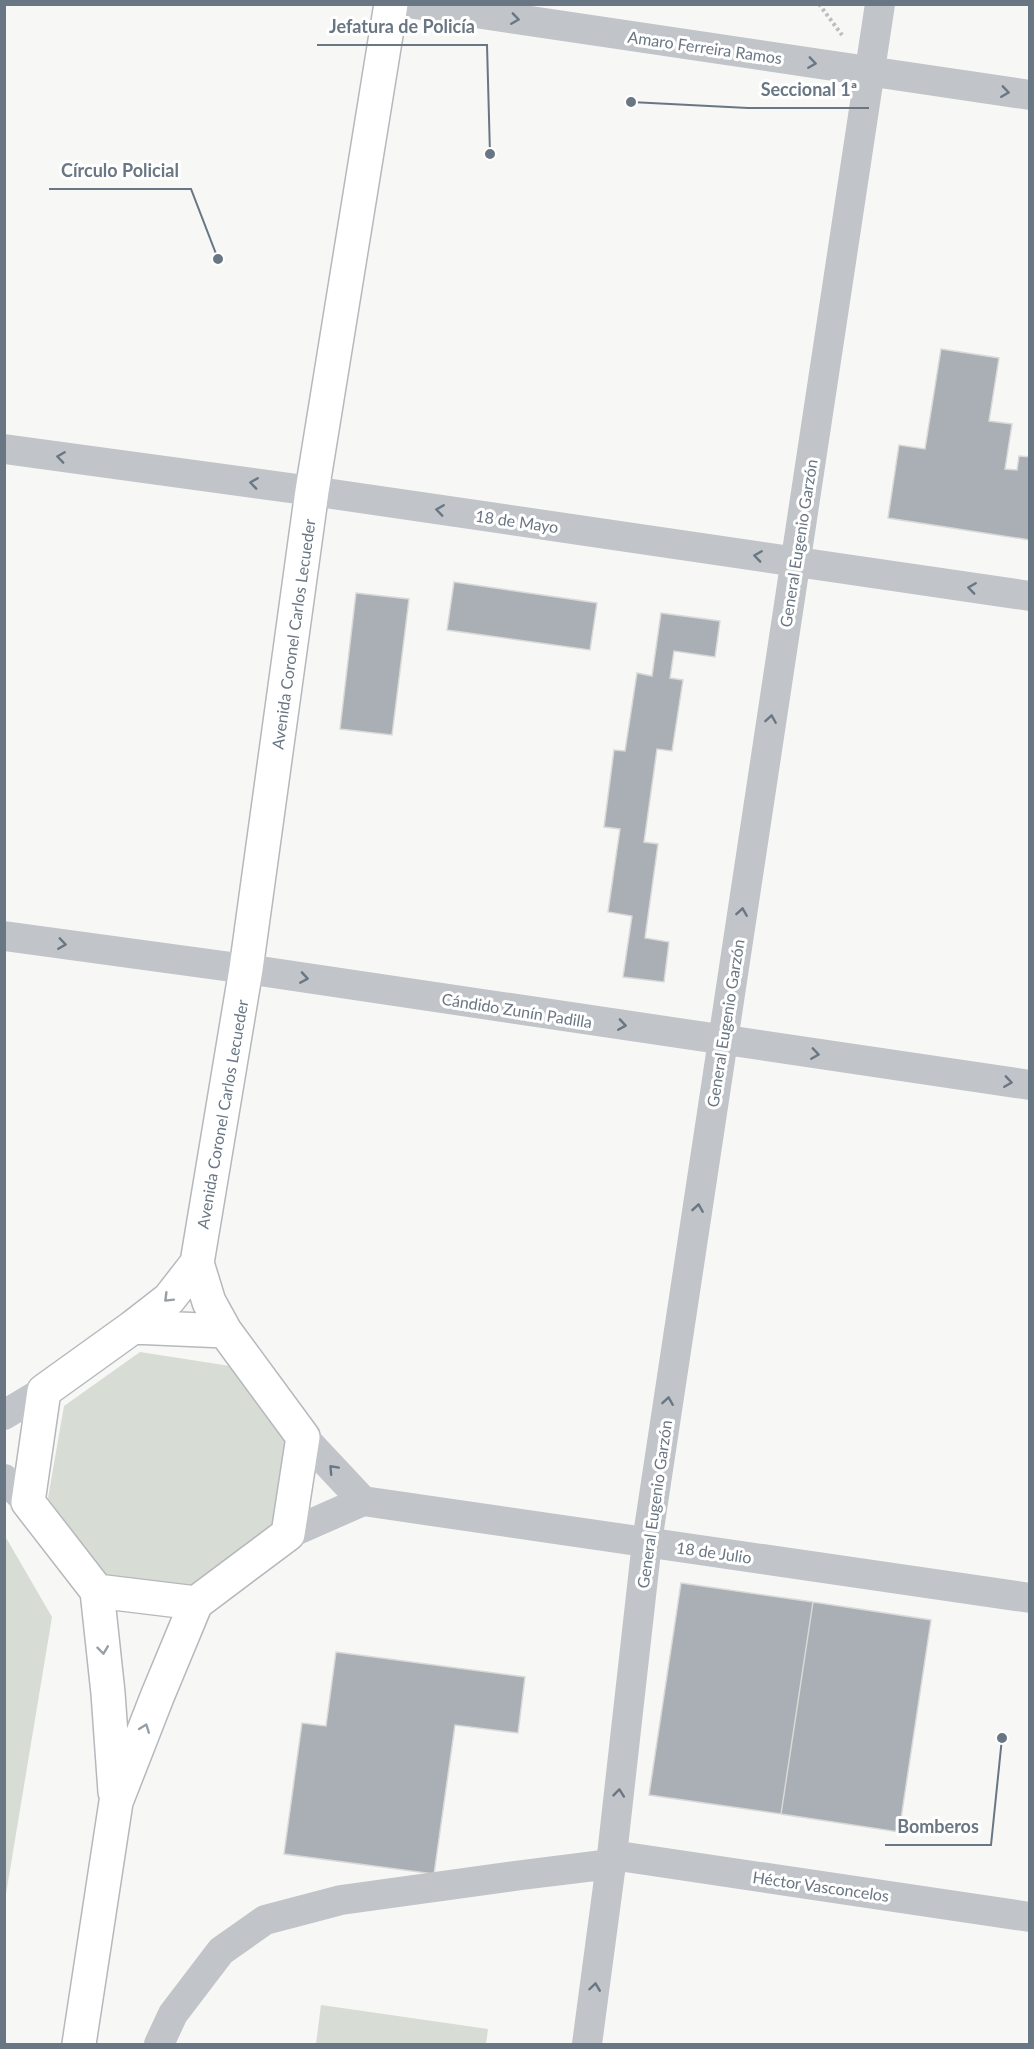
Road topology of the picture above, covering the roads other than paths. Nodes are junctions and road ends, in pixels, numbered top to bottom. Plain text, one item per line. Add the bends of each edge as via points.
1 (392, 4) edge
2 (416, 4) edge
3 (879, 4) edge
4 (869, 72) junction
5 (1029, 95) edge
6 (4, 449) edge
7 (312, 491) junction
8 (795, 562) junction
9 (1029, 596) edge
10 (4, 936) edge
11 (246, 969) junction
12 (723, 1041) junction
13 (1029, 1085) edge
14 (197, 1263) junction
15 (133, 1327) junction
16 (225, 1331) junction
17 (45, 1391) junction
18 (4, 1415) edge
19 (303, 1437) junction
20 (4, 1479) edge
21 (363, 1501) junction
22 (28, 1502) junction
23 (288, 1534) junction
24 (647, 1542) junction
25 (97, 1592) junction
26 (1029, 1598) edge
27 (196, 1603) junction
28 (116, 1802) junction
29 (612, 1859) junction
30 (1029, 1917) edge
31 (79, 2044) edge
32 (159, 2044) edge
33 (587, 2044) edge

1 - 7 main road, Avenida Coronel Carlos Lecueder
2 -> 4 street, Amaro Ferreira Ramos
3 - 4 street, General Eugenio Garzón
4 -> 5 street, Amaro Ferreira Ramos
4 - 8 street, General Eugenio Garzón
7 -> 6 street, 18 de Mayo
8 -> 7 street, 18 de Mayo
7 - 11 main road, Avenida Coronel Carlos Lecueder
9 -> 8 street, 18 de Mayo
12 -> 8 street, General Eugenio Garzón
10 -> 11 street, Cándido Zunín Padilla
11 -> 12 street, Cándido Zunín Padilla
11 - 14 main road, Avenida Coronel Carlos Lecueder
12 -> 13 street, Cándido Zunín Padilla
24 -> 12 street, General Eugenio Garzón
14 -> 15 main road, Avenida Coronel Carlos Lecueder via 169,1299
14 - 16 main road, Avenida Coronel Carlos Lecueder via 209,1302
15 - 16 main road
15 - 17 main road, Avenida Coronel Carlos Lecueder
16 - 19 main road, Avenida Coronel Carlos Lecueder
17 - 18 street
17 - 22 main road
21 -> 19 street
19 - 23 main road
20 - 22 street
21 - 23 street
21 - 24 street, 18 de Julio
22 - 25 main road
23 - 27 main road
24 - 26 street, 18 de Julio
29 -> 24 street, General Eugenio Garzón
25 - 27 main road
25 -> 28 main road
28 -> 27 main road
28 - 31 main road
29 - 30 street, Héctor Vasconcelos
29 - 32 street, Héctor Vasconcelos via 341,1900 265,1920 220,1951 173,2014
33 -> 29 street, General Eugenio Garzón

